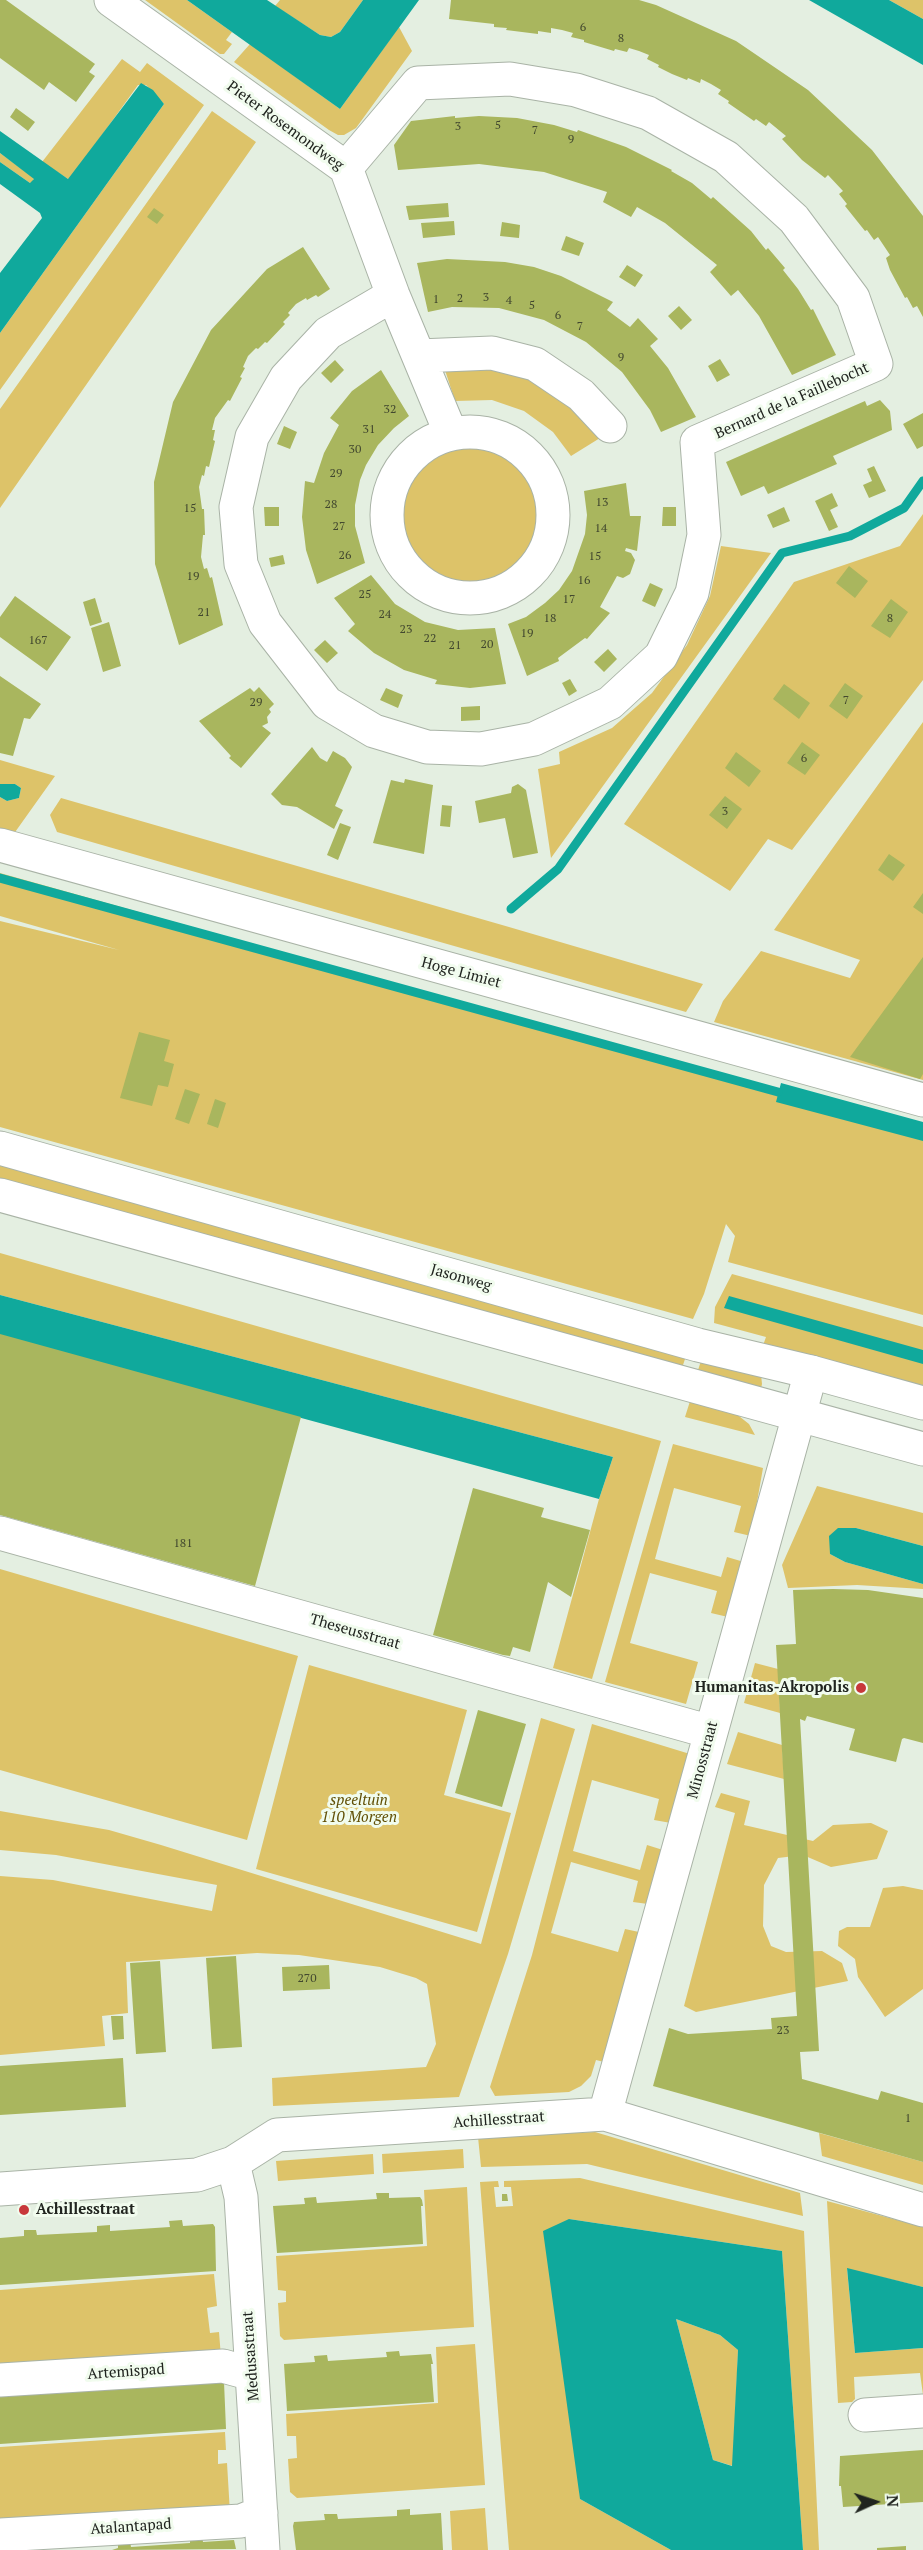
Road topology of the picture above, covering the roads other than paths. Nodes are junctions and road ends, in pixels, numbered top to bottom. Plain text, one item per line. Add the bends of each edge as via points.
1 (111, 0) edge
2 (346, 168) junction
3 (393, 295) junction
4 (418, 356) junction
5 (610, 426) dead end
6 (451, 434) junction
7 (0, 845) edge
8 (923, 1100) edge
9 (0, 1148) edge
10 (0, 1195) edge
11 (811, 1372) junction
12 (923, 1403) edge
13 (799, 1415) junction
14 (923, 1449) edge
15 (0, 1533) edge
16 (711, 1732) junction
17 (605, 2114) junction
18 (233, 2163) junction
19 (0, 2189) edge
20 (923, 2210) edge
21 (252, 2374) junction
22 (0, 2380) edge
23 (923, 2410) edge
24 (865, 2415) dead end
25 (261, 2513) junction
26 (0, 2535) edge
27 (263, 2550) edge

1 - 2 street, Pieter Rosemondweg
2 - 3 street, Pieter Rosemondweg
2 - 3 street, Bernard de la Faillebocht via 418,83 510,79 576,90 648,113 726,157 794,219 853,298 876,364 697,442 704,535 692,593 661,656 610,703 534,739 481,749 427,747 374,731 327,703 265,623 241,564 236,507 252,437 286,378 328,333
3 - 4 street, Pieter Rosemondweg
4 - 5 street via 492,353 536,364 581,395
4 - 6 street, Pieter Rosemondweg
6 - 6 street via 423,446 401,468 389,495 387,526 396,555 428,588 472,599 495,595 519,582 538,564 552,522 548,486 537,465 519,448 498,437 475,432
7 - 8 street, Hoge Limiet
9 - 11 street, Jasonweg via 698,1345
10 - 13 street
11 - 12 street, Jasonweg
11 - 13 street, Minosstraat
13 - 14 street
13 - 16 street, Minosstraat
15 - 16 street, Theseusstraat
16 - 17 street, Minosstraat
17 - 18 street, Achillesstraat via 277,2134
17 - 20 street, Achillesstraat
18 - 19 street, Achillesstraat via 197,2175
18 - 21 street, Medusastraat via 241,2197
21 - 22 street, Artemispad via 223,2366
21 - 25 street, Medusastraat
23 - 24 street
25 - 26 street, Atalantapad via 241,2521
25 - 27 street, Medusastraat

